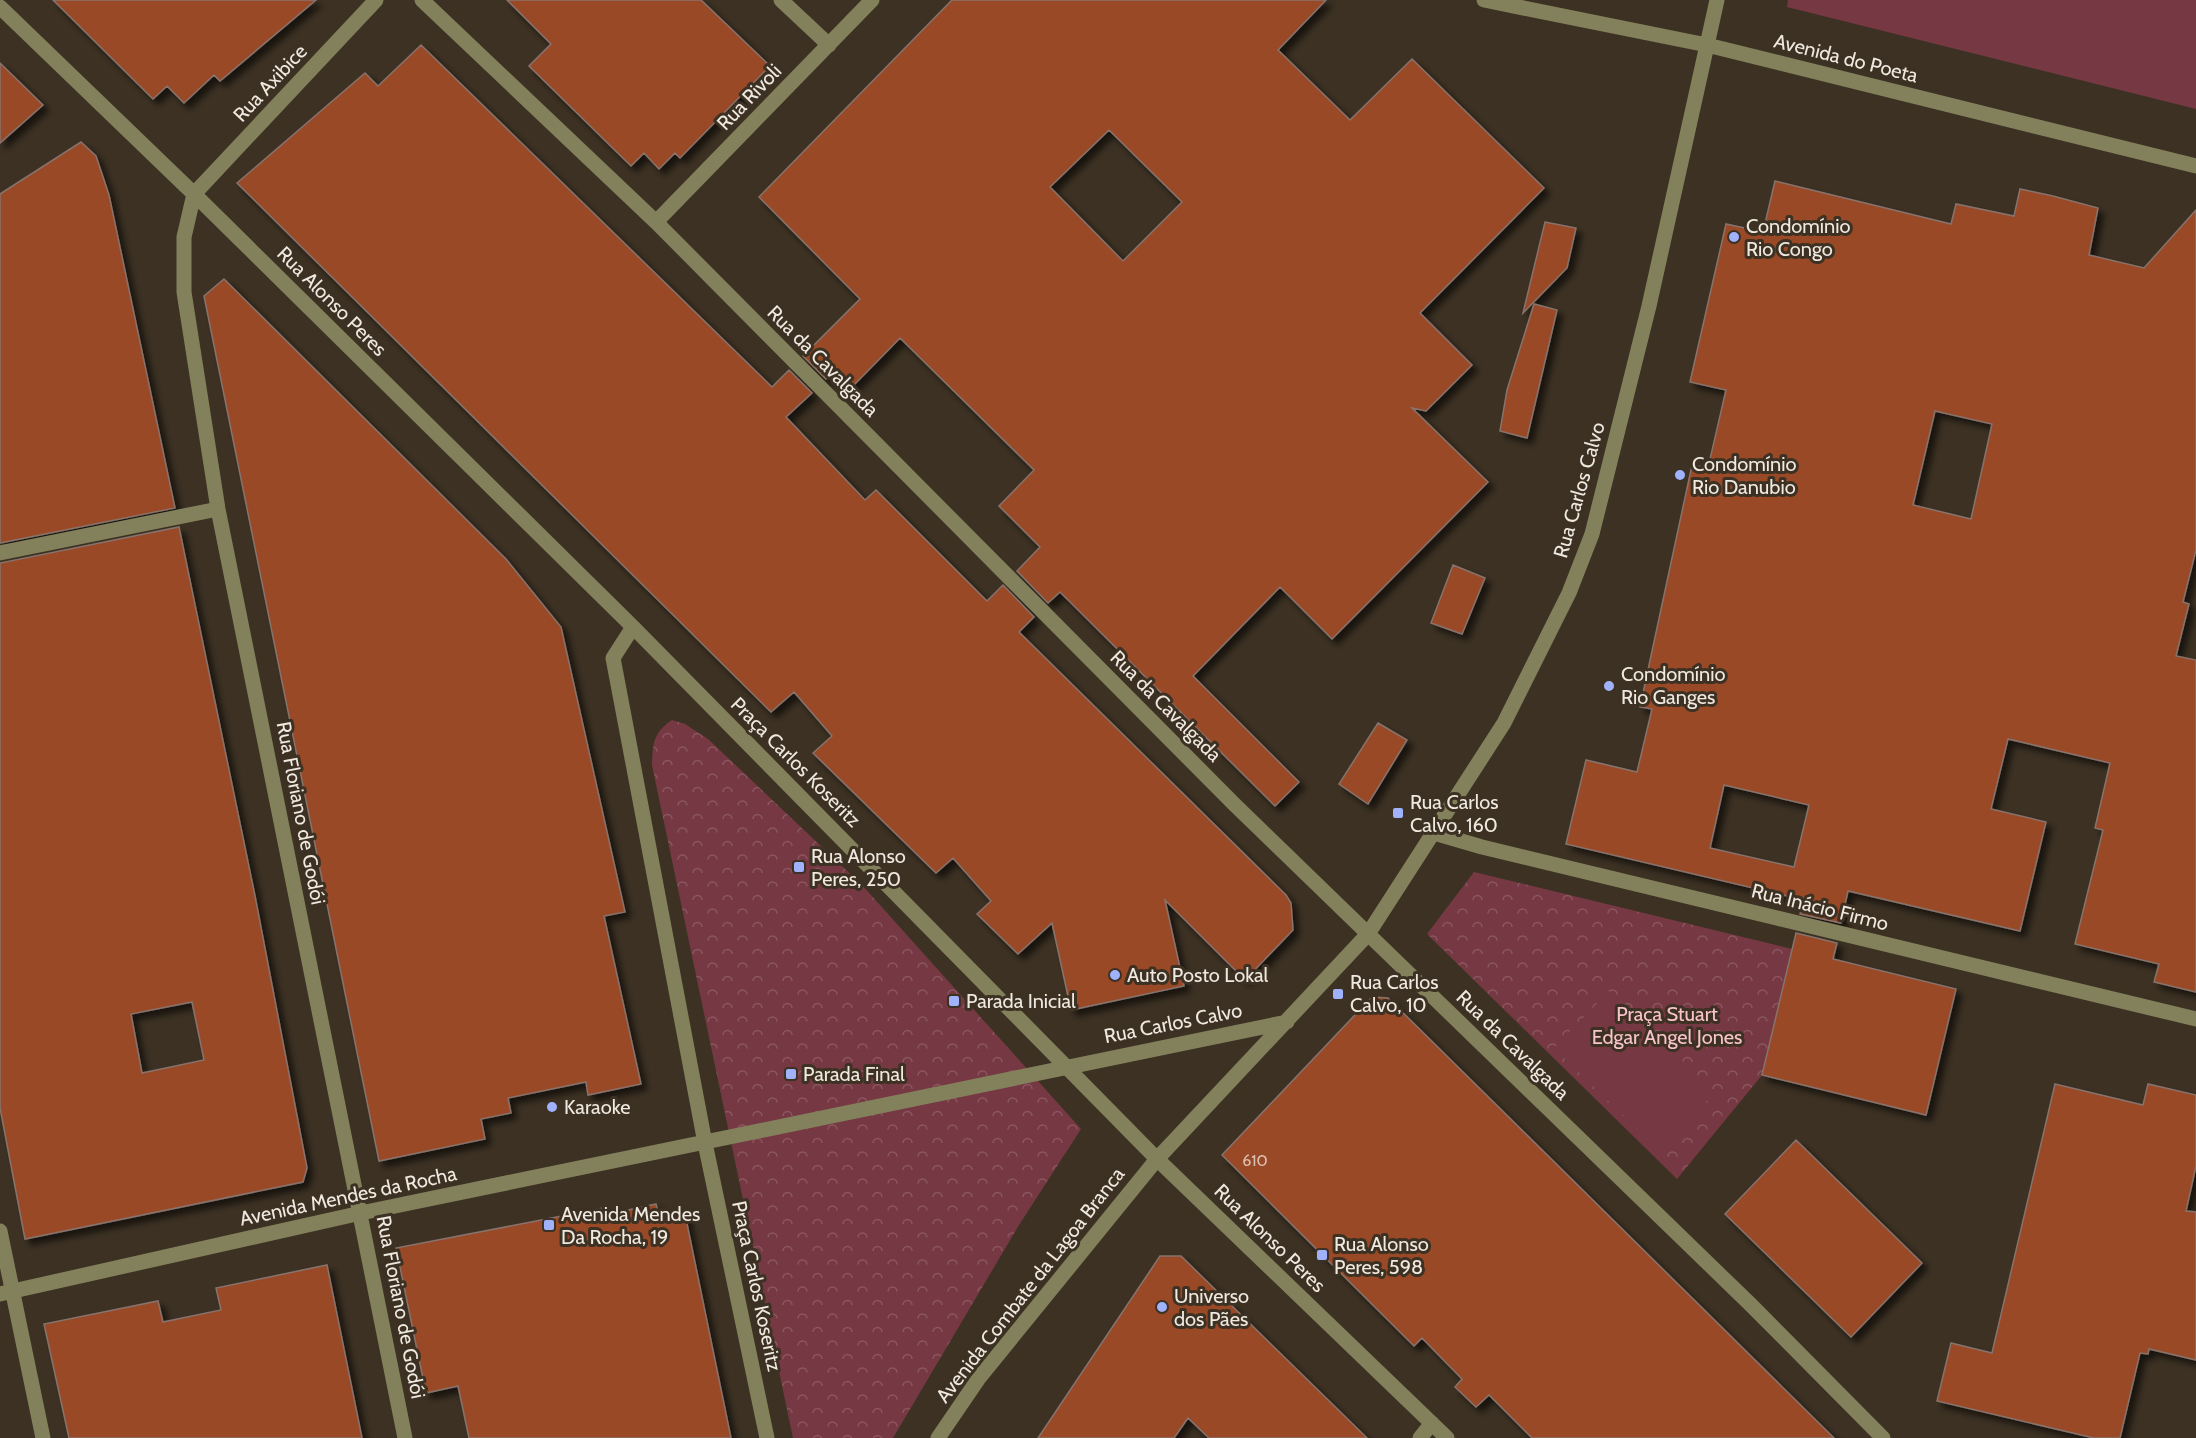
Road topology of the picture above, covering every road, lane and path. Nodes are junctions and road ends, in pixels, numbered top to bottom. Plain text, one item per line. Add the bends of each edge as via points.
1 (376, 0) edge
2 (422, 0) edge
3 (782, 0) edge
4 (872, 0) edge
5 (1484, 0) edge
6 (1717, 0) edge
7 (0, 7) edge
8 (829, 45) junction
9 (1707, 45) junction
10 (2196, 166) edge
11 (194, 194) junction
12 (656, 222) junction
13 (218, 509) junction
14 (0, 553) edge
15 (633, 627) junction
16 (1434, 833) junction
17 (1368, 934) junction
18 (2196, 1019) edge
19 (1287, 1022) junction
20 (1068, 1065) junction
21 (705, 1143) junction
22 (1157, 1159) junction
23 (361, 1213) junction
24 (0, 1231) edge
25 (7, 1293) edge
26 (1432, 1424) junction
27 (42, 1438) edge
28 (405, 1438) edge
29 (767, 1438) edge
30 (938, 1438) edge
31 (1420, 1438) edge
32 (1447, 1438) edge
33 (1883, 1438) edge

1 - 11 street, Rua Axibice
2 - 12 street, Rua da Cavalgada
3 - 8 street
4 - 8 street, Rua Rivoli
5 - 9 street, Avenida do Poeta
6 - 9 street, Rua Carlos Calvo
7 - 11 street, Rua Alonso Peres
8 - 12 street, Rua Rivoli
9 - 10 street, Avenida do Poeta
9 - 16 street, Rua Carlos Calvo via 1649,306 1592,534 1569,593 1504,723
11 - 13 street, Rua Floriano de Godói via 184,237 184,291
11 - 15 street, Rua Alonso Peres
12 - 17 street, Rua da Cavalgada
13 - 14 street
13 - 23 street, Rua Floriano de Godói
15 - 20 street, Praça Carlos Koseritz
15 - 21 street, Praça Carlos Koseritz via 613,658
16 - 17 street, Rua Carlos Calvo
16 - 18 street, Rua Inácio Firmo
17 - 19 street, Rua Carlos Calvo
17 - 33 street, Rua da Cavalgada
19 - 20 street, Rua Carlos Calvo
19 - 22 street, Rua Carlos Calvo
20 - 21 street
20 - 22 street, Rua Alonso Peres
21 - 23 street, Avenida Mendes da Rocha
21 - 29 street, Praça Carlos Koseritz
22 - 26 street, Rua Alonso Peres
22 - 30 street, Avenida Combate da Lagoa Branca via 979,1378
23 - 25 street, Avenida Mendes da Rocha
23 - 28 street, Rua Floriano de Godói
24 - 25 street
25 - 27 street
26 - 31 street
26 - 32 street, Rua Alonso Peres

